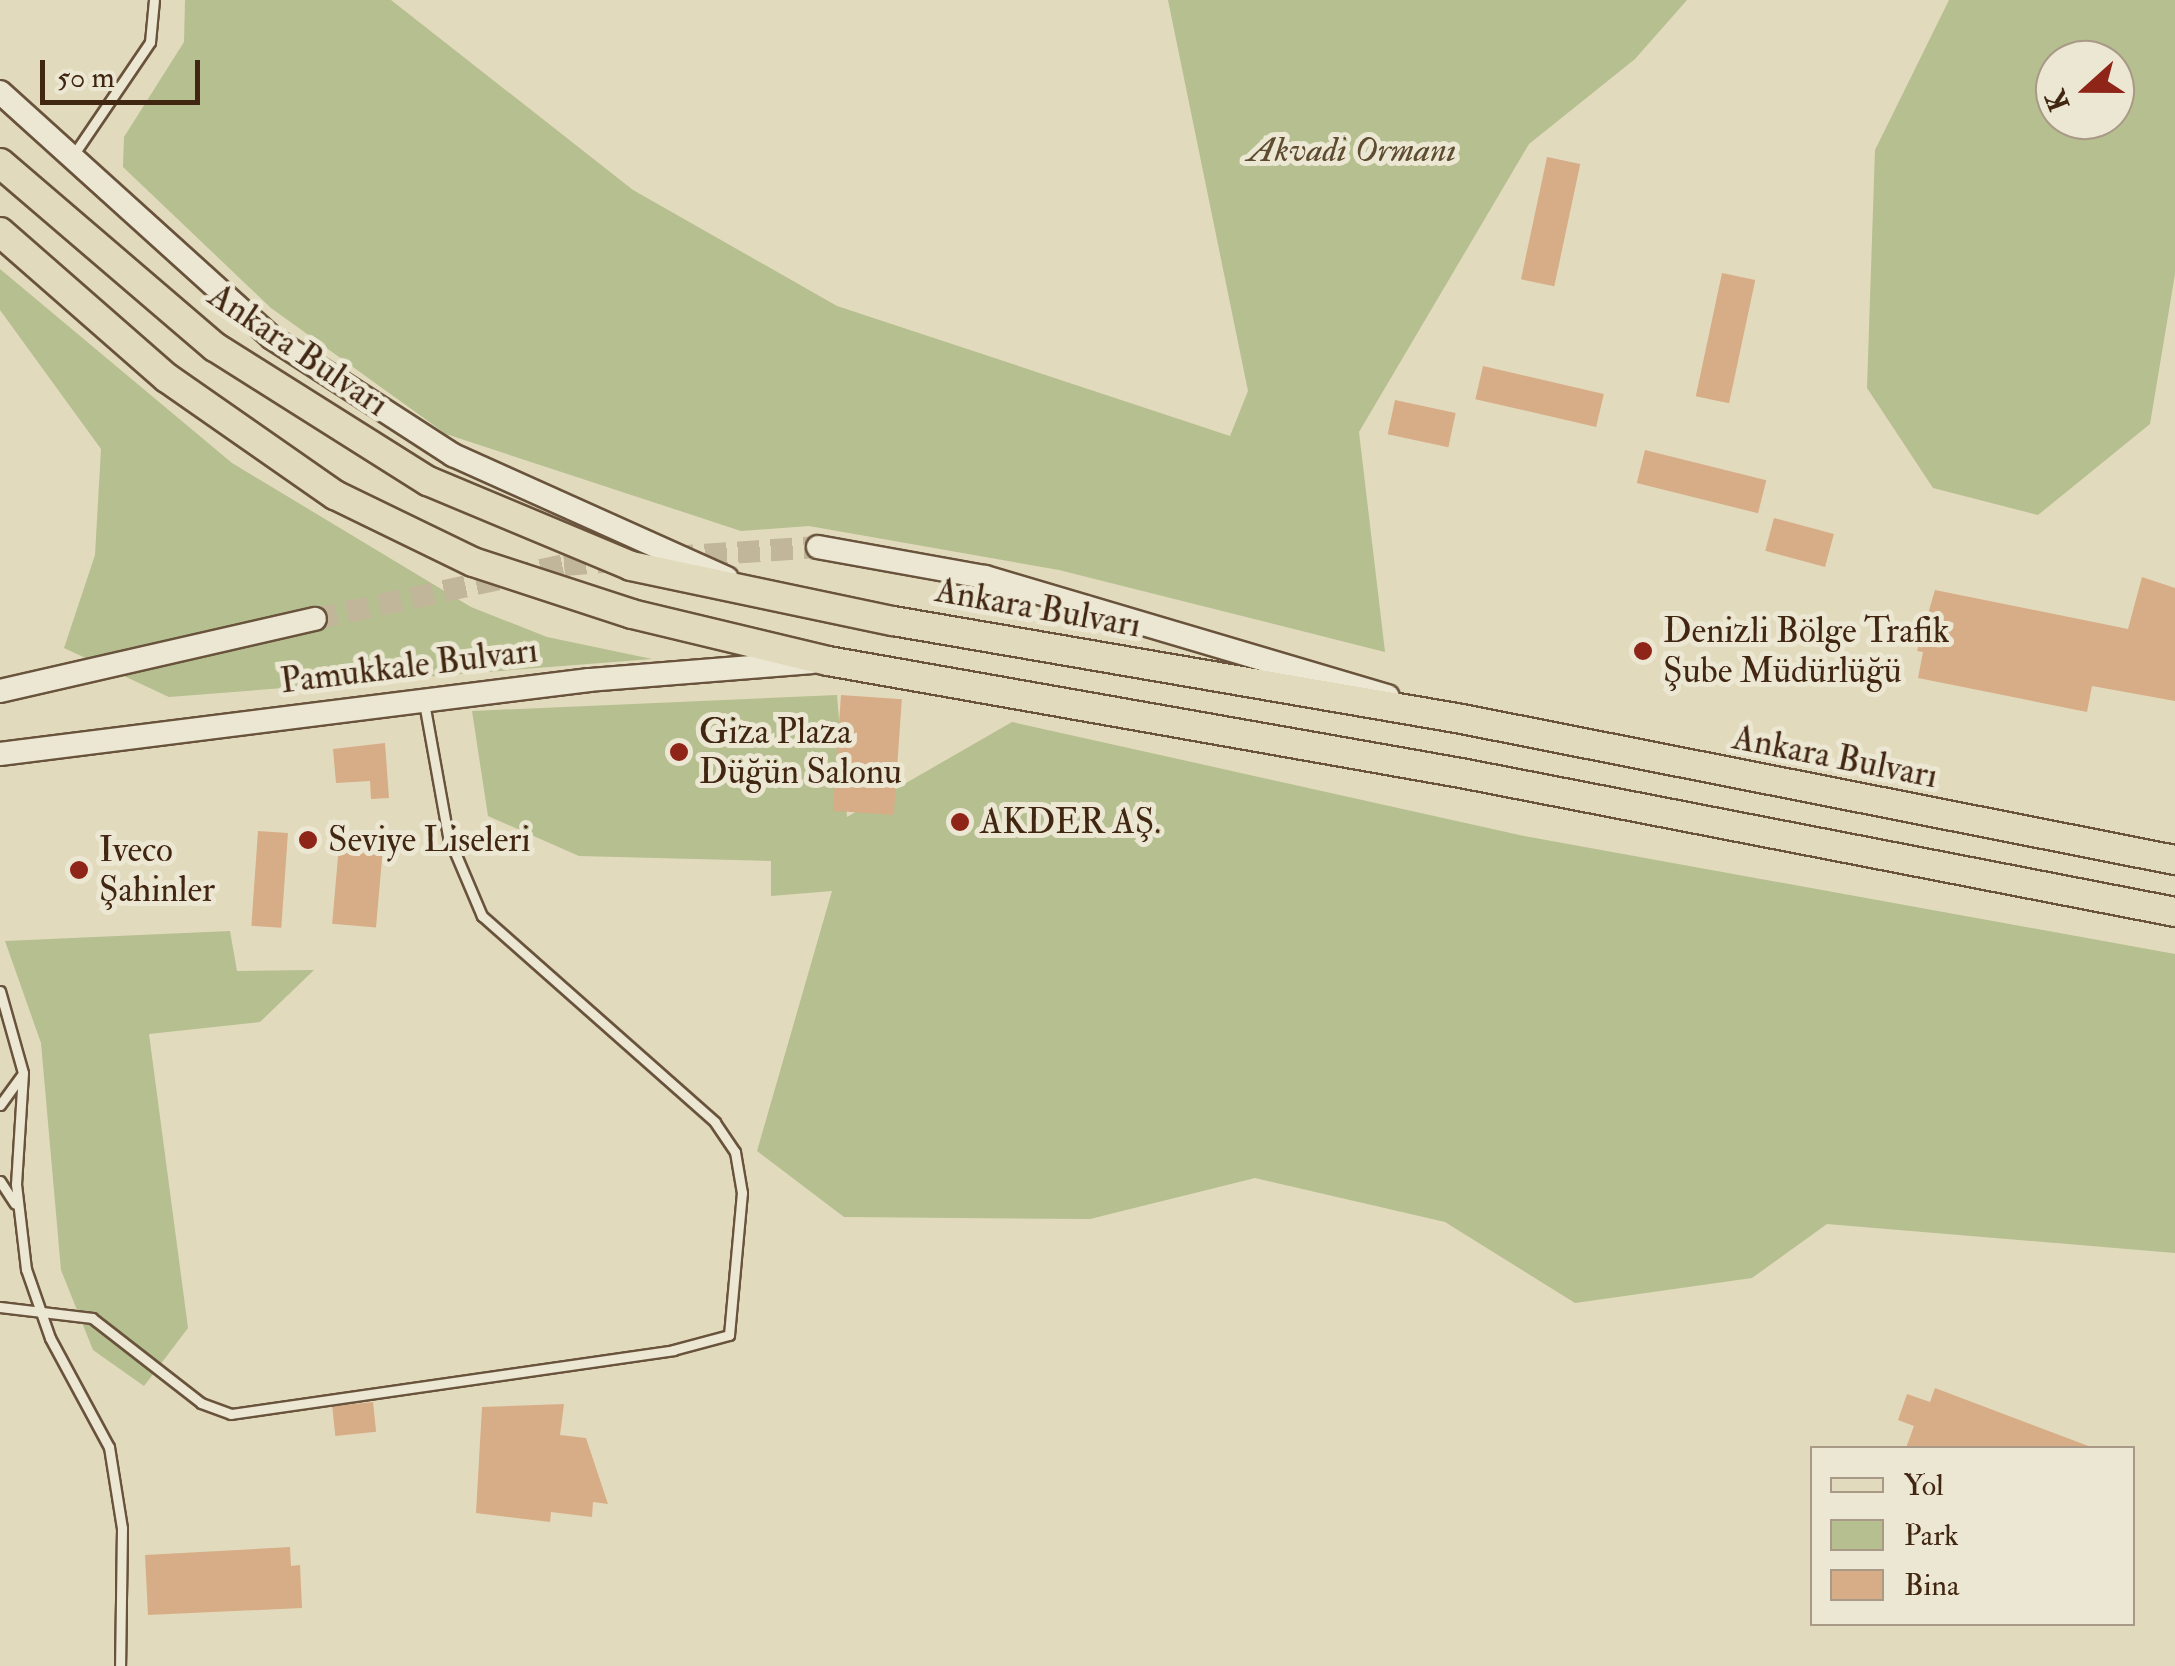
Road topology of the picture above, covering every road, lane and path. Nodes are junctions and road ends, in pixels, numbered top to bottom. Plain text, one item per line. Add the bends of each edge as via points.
1 (154, 0) edge
2 (0, 92) edge
3 (74, 155) junction
4 (0, 164) edge
5 (0, 232) edge
6 (818, 547) tunnel mouth
7 (771, 598) junction
8 (315, 619) tunnel mouth
9 (828, 661) junction
10 (0, 691) edge
11 (424, 700) junction
12 (1462, 719) junction
13 (0, 754) edge
14 (2175, 860) edge
15 (2175, 912) edge
16 (0, 991) edge
17 (24, 1072) junction
18 (0, 1105) edge
19 (0, 1181) edge
20 (19, 1212) junction
21 (0, 1307) edge
22 (39, 1307) junction
23 (120, 1666) edge

1 - 3 lane via 150,42
2 - 3 main road
3 - 7 main road via 272,338 454,455
4 - 7 main road, Ankara Bulvarı via 216,347 428,482 631,566
5 - 9 main road via 167,378 334,494 473,562 632,614
6 - 12 main road via 985,577
7 - 12 main road, Ankara Bulvarı
8 - 10 main road, Pamukkale Bulvarı
9 - 11 main road, Pamukkale Bulvarı
9 - 15 main road via 1466,774
11 - 13 main road, Pamukkale Bulvarı
11 - 22 lane via 448,836 482,916 715,1122 734,1152 742,1193 729,1335 673,1350 230,1414 201,1403 92,1318
12 - 14 main road, Ankara Bulvarı
16 - 17 lane
17 - 18 lane
17 - 20 lane
19 - 20 lane
20 - 22 lane
21 - 22 lane
22 - 23 lane via 109,1447 122,1528

